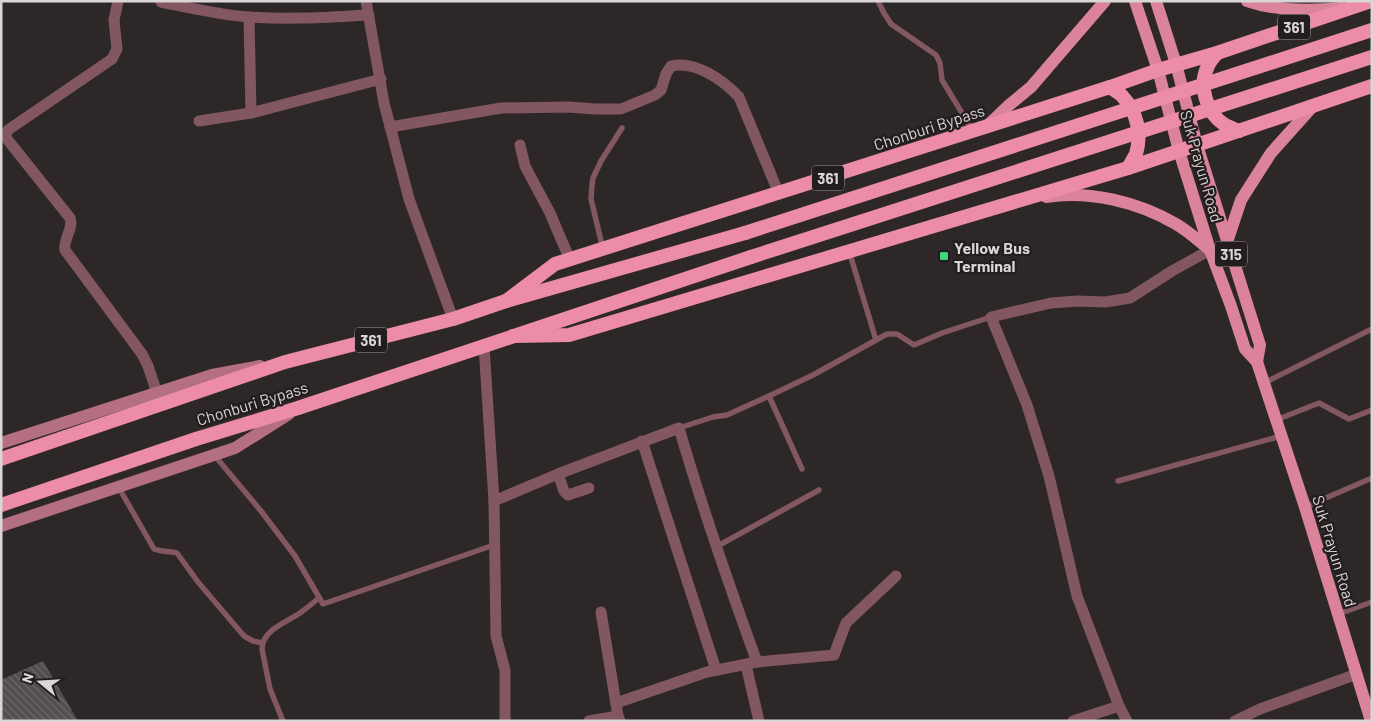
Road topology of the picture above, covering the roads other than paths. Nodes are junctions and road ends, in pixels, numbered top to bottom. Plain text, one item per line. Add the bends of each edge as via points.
1 (118, 1) edge
2 (366, 1) edge
3 (878, 1) edge
4 (1105, 1) edge
5 (1135, 1) edge
6 (1156, 1) edge
7 (1247, 1) edge
8 (1371, 1) edge
9 (161, 2) edge
10 (1354, 6) junction
11 (369, 15) junction
12 (249, 17) junction
13 (1372, 30) edge
14 (1216, 53) junction
15 (1372, 57) edge
16 (1176, 64) junction
17 (1158, 70) junction
18 (381, 80) junction
19 (1372, 86) edge
20 (1110, 87) junction
21 (1314, 105) junction
22 (251, 113) junction
23 (200, 121) dead end
24 (390, 126) junction
25 (622, 128) dead end
26 (979, 129) junction
27 (1239, 131) junction
28 (4, 132) edge
29 (520, 144) dead end
30 (1197, 145) junction
31 (1179, 151) junction
32 (1128, 168) junction
33 (779, 194) junction
34 (1015, 202) junction
35 (1227, 242) junction
36 (603, 249) junction
37 (849, 250) junction
38 (1210, 250) junction
39 (570, 260) junction
40 (506, 301) junction
41 (991, 317) junction
42 (453, 319) junction
43 (1372, 329) edge
44 (513, 336) junction
45 (876, 340) junction
46 (484, 346) junction
47 (285, 362) junction
48 (1257, 362) junction
49 (1264, 383) junction
50 (157, 393) junction
51 (769, 396) junction
52 (298, 408) junction
53 (1372, 410) edge
54 (1276, 420) junction
55 (678, 428) junction
56 (1281, 436) junction
57 (642, 441) junction
58 (1, 444) edge
59 (215, 456) junction
60 (1, 458) edge
61 (802, 469) dead end
62 (558, 474) junction
63 (1372, 478) edge
64 (1118, 481) dead end
65 (118, 488) junction
66 (589, 488) dead end
67 (819, 490) dead end
68 (494, 501) junction
69 (1, 505) edge
70 (1305, 507) junction
71 (1, 526) edge
72 (495, 545) junction
73 (716, 547) junction
74 (896, 576) dead end
75 (319, 598) junction
76 (1372, 602) edge
77 (601, 612) dead end
78 (1338, 614) junction
79 (262, 643) junction
80 (752, 664) junction
81 (716, 670) junction
82 (1357, 674) junction
83 (616, 703) junction
84 (1119, 706) junction
85 (619, 718) edge
86 (283, 721) edge
87 (505, 721) edge
88 (589, 721) edge
89 (759, 721) edge
90 (1073, 721) edge
91 (1127, 721) edge
92 (1235, 721) edge
93 (1371, 721) edge

1 - 28 street via 114,20 117,49 112,58
2 - 11 street
3 - 26 lane via 891,24 936,55 942,80
4 - 26 main road via 1031,87
5 - 17 main road, Suk Prayun Road / 315
6 - 16 main road, Suk Prayun Road / 315
7 - 10 main road via 1284,9
8 - 10 highway, Chonburi Bypass / 361
9 - 12 street
10 - 14 highway, Chonburi Bypass / 361
11 - 12 street
11 - 18 street
12 - 22 street
13 - 40 highway, Chonburi Bypass / 361, bridge via 745,233
14 - 16 highway, Chonburi Bypass / 361
14 - 27 highway via 1207,66 1203,82 1205,98 1218,119
15 - 44 highway, Chonburi Bypass, bridge
16 - 17 highway, Chonburi Bypass / 361
16 - 30 main road, Suk Prayun Road / 315
17 - 20 highway, Chonburi Bypass / 361
17 - 31 main road, Suk Prayun Road / 315
18 - 22 street
18 - 24 street
19 - 21 highway, Chonburi Bypass
20 - 26 highway, Chonburi Bypass / 361
20 - 32 highway via 1123,97 1138,124 1136,154
21 - 27 highway, Chonburi Bypass
21 - 35 main road via 1270,153 1241,200
22 - 23 street
24 - 33 street via 501,108 621,108 656,95 671,66 688,65 729,86 739,97
24 - 42 street via 409,199
25 - 36 lane via 593,178 591,199
26 - 33 highway, Chonburi Bypass / 361
27 - 30 highway, Chonburi Bypass
28 - 50 street via 70,218 65,250 142,354
29 - 39 street via 525,166
30 - 31 highway, Chonburi Bypass
30 - 35 main road, Suk Prayun Road / 315
31 - 32 highway, Chonburi Bypass
31 - 38 main road, Suk Prayun Road / 315
32 - 34 highway, Chonburi Bypass
33 - 36 highway, Chonburi Bypass / 361
34 - 37 highway, Chonburi Bypass
34 - 38 main road via 1057,195 1098,196 1139,206 1176,224
35 - 48 main road, Suk Prayun Road / 315 via 1260,345
36 - 39 highway, Chonburi Bypass / 361
37 - 44 highway, Chonburi Bypass via 569,334
37 - 45 lane
38 - 41 street via 1130,298 1052,304
38 - 48 main road, Suk Prayun Road / 315 via 1245,349
39 - 40 highway, Chonburi Bypass / 361 via 555,264
40 - 42 highway, Chonburi Bypass / 361
41 - 45 lane via 914,345 897,334 887,334
41 - 84 street via 1027,405 1049,476 1077,596
42 - 47 highway, Chonburi Bypass / 361
43 - 49 lane
44 - 46 highway, Chonburi Bypass
45 - 51 lane
46 - 52 highway, Chonburi Bypass
46 - 68 street
47 - 50 main road, 361 via 212,375
47 - 60 highway, Chonburi Bypass / 361
48 - 49 main road, Suk Prayun Road / 315
49 - 54 main road, Suk Prayun Road / 315
50 - 58 main road, 361
51 - 55 lane via 727,414
51 - 61 lane
52 - 59 main road via 235,448
52 - 69 highway, Chonburi Bypass
53 - 54 lane via 1349,419 1318,403
54 - 56 main road, Suk Prayun Road / 315
55 - 57 street
55 - 73 street
56 - 64 lane
56 - 70 main road, Suk Prayun Road / 315
57 - 62 street
57 - 81 street
59 - 65 main road
59 - 75 lane via 295,556
62 - 66 street via 568,494
62 - 68 street
63 - 70 lane
65 - 71 main road
65 - 79 lane via 154,548 160,552 177,553 244,636
67 - 73 lane
68 - 72 street
70 - 78 main road, Suk Prayun Road / 315
72 - 75 lane via 323,604
72 - 87 street via 496,636 505,670
73 - 80 street
74 - 80 street via 846,623 834,655
75 - 79 lane via 277,627
76 - 78 lane
77 - 83 street
78 - 82 main road, Suk Prayun Road / 315
79 - 86 lane via 270,689
80 - 81 street
80 - 89 street
81 - 83 street
82 - 92 street
82 - 93 main road, Suk Prayun Road / 315
83 - 85 street
84 - 90 street
84 - 91 street
85 - 88 street

